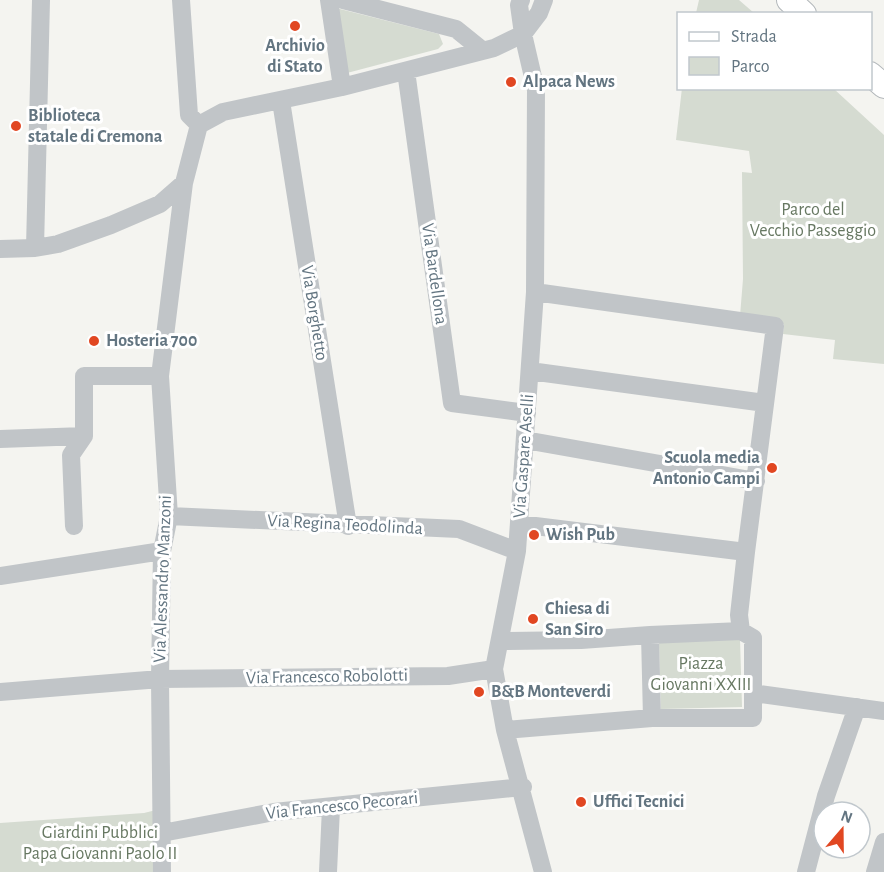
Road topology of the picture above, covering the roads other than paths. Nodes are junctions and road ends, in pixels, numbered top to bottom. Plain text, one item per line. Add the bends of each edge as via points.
1 (41, 0) edge
2 (181, 0) edge
3 (328, 0) edge
4 (343, 0) edge
5 (520, 0) edge
6 (544, 0) edge
7 (789, 0) edge
8 (802, 12) edge
9 (523, 34) junction
10 (482, 50) junction
11 (406, 71) junction
12 (872, 76) edge
13 (884, 86) edge
14 (342, 87) junction
15 (281, 101) junction
16 (199, 124) junction
17 (184, 183) junction
18 (35, 248) junction
19 (0, 249) edge
20 (535, 292) junction
21 (530, 371) junction
22 (160, 376) junction
23 (765, 403) junction
24 (527, 413) junction
25 (84, 436) junction
26 (0, 439) edge
27 (525, 440) junction
28 (756, 481) junction
29 (169, 516) junction
30 (519, 524) junction
31 (74, 526) dead end
32 (348, 526) junction
33 (517, 550) junction
34 (162, 551) junction
35 (746, 552) junction
36 (0, 576) edge
37 (741, 631) junction
38 (650, 635) junction
39 (500, 641) junction
40 (494, 669) junction
41 (160, 679) junction
42 (0, 692) edge
43 (753, 693) junction
44 (857, 707) junction
45 (884, 711) edge
46 (652, 718) junction
47 (505, 730) junction
48 (523, 787) junction
49 (331, 808) junction
50 (162, 833) junction
51 (884, 842) edge
52 (162, 872) edge
53 (328, 872) edge
54 (543, 872) edge
55 (806, 872) edge
56 (875, 872) edge

1 - 18 street
2 - 16 street via 189,115
3 - 14 street
4 - 10 street via 456,29
5 - 9 street, Via Gaspare Aselli
6 - 9 street
7 - 8 main road
9 - 10 street
9 - 20 street, Via Gaspare Aselli via 536,90
10 - 11 street
11 - 14 street
11 - 24 street, Via Bardellona via 452,403
12 - 13 main road
14 - 15 street
15 - 16 street via 223,112
15 - 32 street, Via Borghetto
16 - 17 street, Via Alessandro Manzoni
17 - 18 street via 159,204 58,244
17 - 22 street, Via Alessandro Manzoni
18 - 19 street
20 - 21 street, Via Gaspare Aselli
20 - 23 street via 775,326
21 - 23 street
21 - 24 street, Via Gaspare Aselli
22 - 25 street via 84,376
22 - 29 street, Via Alessandro Manzoni
23 - 28 street
24 - 27 street, Via Gaspare Aselli
25 - 26 street
25 - 31 street via 71,455
27 - 28 street
27 - 30 street, Via Gaspare Aselli
28 - 35 street
29 - 32 street, Via Regina Teodolinda
29 - 34 street, Via Alessandro Manzoni
30 - 33 street, Via Gaspare Aselli
30 - 35 street
32 - 33 street, Via Regina Teodolinda via 459,530
33 - 39 street, Via Gaspare Aselli
34 - 36 street
34 - 41 street, Via Alessandro Manzoni
35 - 37 street
37 - 38 street
37 - 43 street via 753,638
38 - 39 street
38 - 46 street
39 - 40 street, Via Gaspare Aselli
40 - 41 street, Via Francesco Robolotti via 448,676
40 - 47 street, Via Gaspare Aselli
41 - 42 street, Via Francesco Robolotti
41 - 50 street, Via Alessandro Manzoni
43 - 44 street
43 - 46 street via 753,718
44 - 45 street
44 - 55 street via 826,796
46 - 47 street
47 - 48 street, Via Gaspare Aselli
48 - 49 street, Via Francesco Pecorari
48 - 54 street, Via Gaspare Aselli
49 - 50 street, Via Francesco Pecorari via 274,812
49 - 53 street
50 - 52 street, Via Alessandro Manzoni
51 - 56 street

